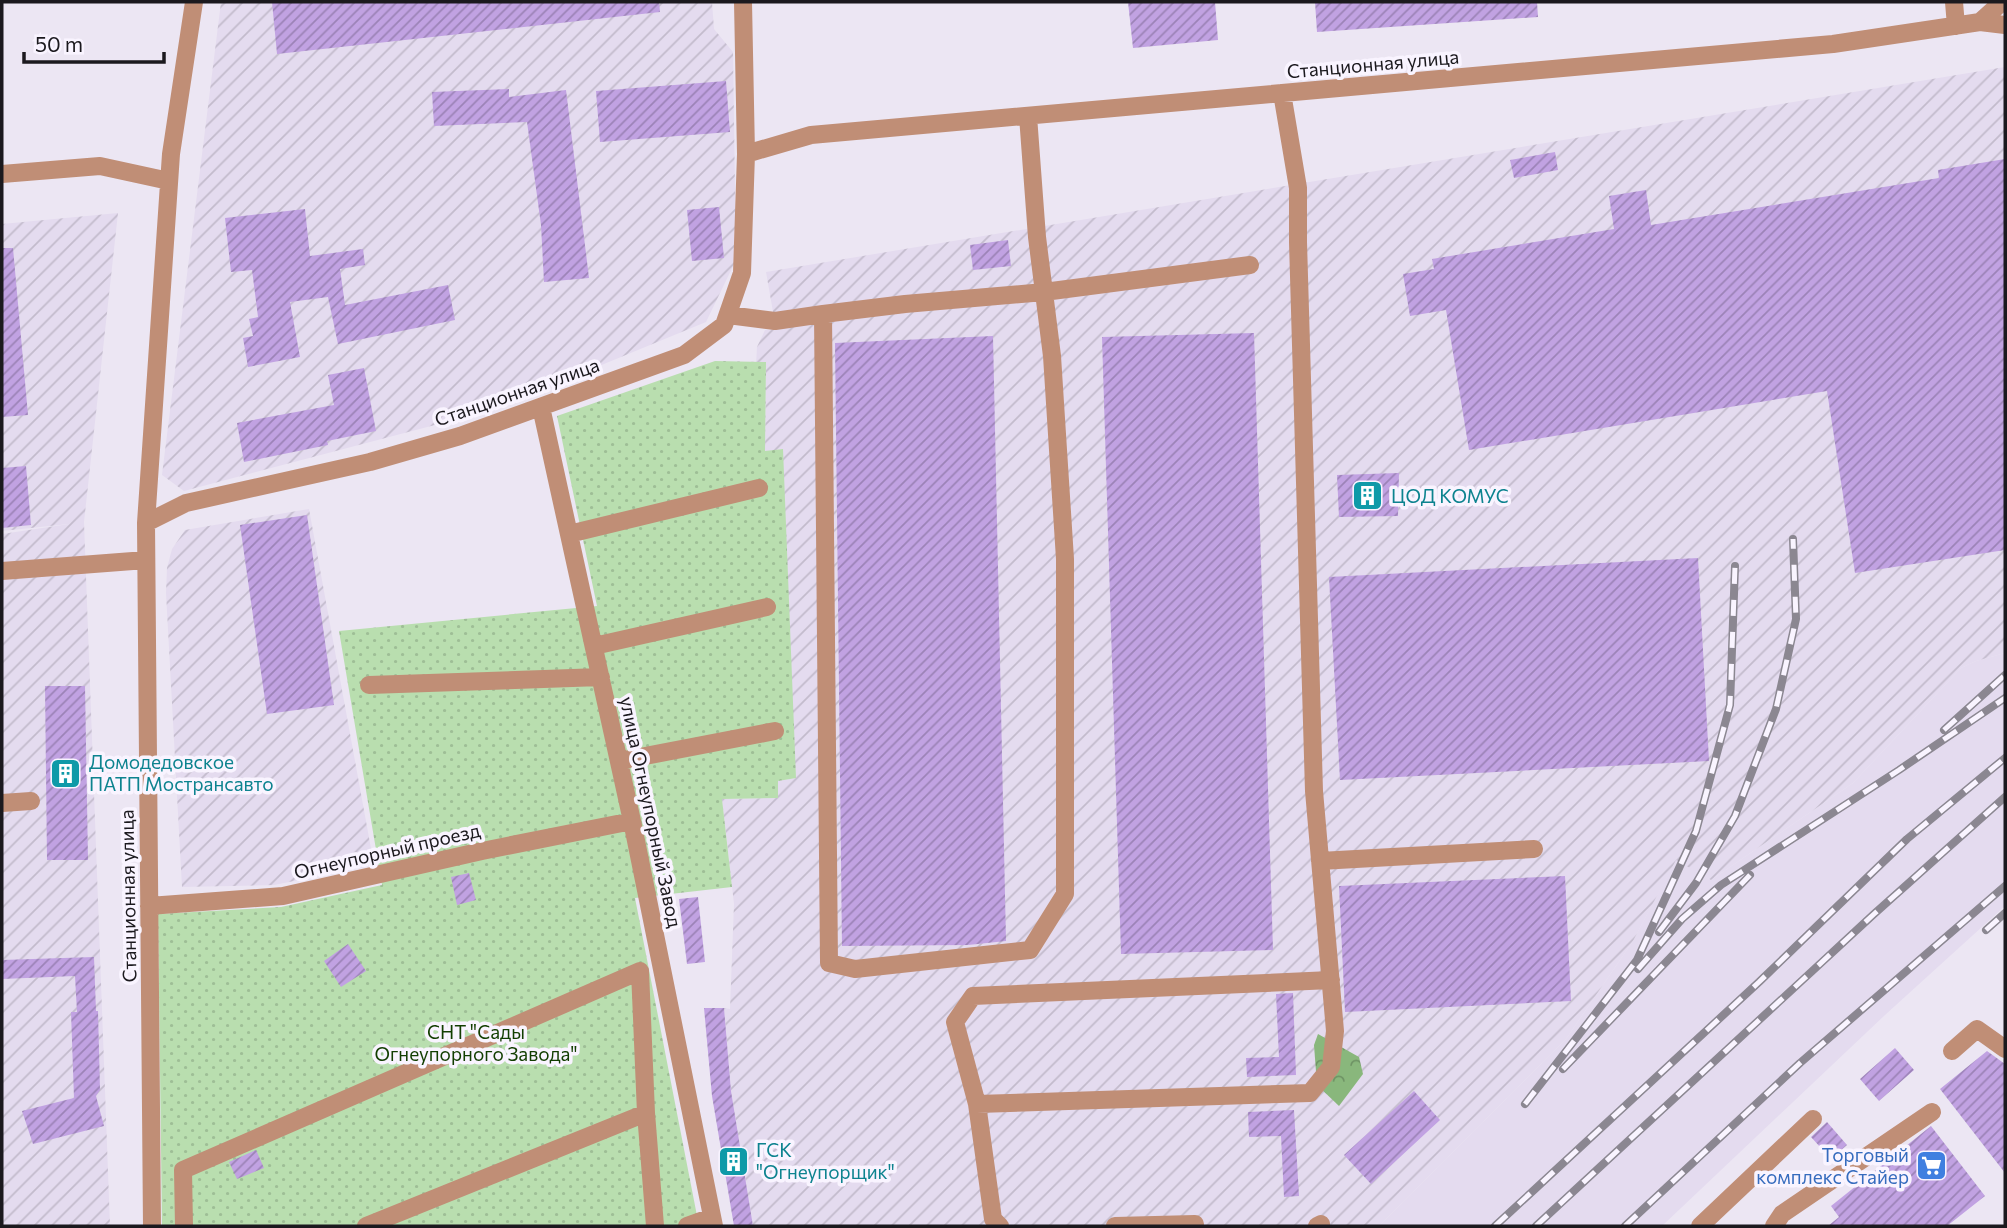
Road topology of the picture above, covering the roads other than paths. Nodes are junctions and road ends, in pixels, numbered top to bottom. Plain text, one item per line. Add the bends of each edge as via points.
1 (194, 2) edge
2 (743, 2) edge
3 (1954, 2) edge
4 (2002, 2) edge
5 (1980, 22) junction
6 (2005, 25) edge
7 (1956, 26) junction
8 (1282, 93) junction
9 (1028, 116) junction
10 (746, 154) junction
11 (2, 174) edge
12 (169, 181) junction
13 (1250, 265) dead end
14 (1044, 292) junction
15 (823, 314) junction
16 (728, 315) junction
17 (541, 407) junction
18 (759, 488) dead end
19 (146, 523) junction
20 (569, 534) junction
21 (146, 559) junction
22 (2, 571) edge
23 (766, 607) dead end
24 (594, 646) junction
25 (601, 677) junction
26 (369, 685) dead end
27 (775, 731) dead end
28 (619, 761) junction
29 (31, 801) dead end
30 (2, 803) edge
31 (632, 821) junction
32 (1534, 849) dead end
33 (1320, 861) junction
34 (149, 906) junction
35 (1331, 980) junction
36 (2005, 1049) edge
37 (1952, 1051) dead end
38 (977, 1104) junction
39 (1932, 1112) dead end
40 (646, 1113) junction
41 (1813, 1119) dead end
42 (713, 1221) edge
43 (1195, 1224) dead end
44 (152, 1226) edge
45 (184, 1226) edge
46 (366, 1226) edge
47 (655, 1226) edge
48 (687, 1226) edge
49 (1000, 1226) edge
50 (1115, 1226) edge
51 (1700, 1226) edge
52 (1774, 1226) edge

1 - 12 street, Станционная улица
2 - 10 street, Станционная улица
3 - 7 street
4 - 5 street
5 - 6 street, Станционная улица
5 - 7 street, Станционная улица
7 - 8 street, Станционная улица via 1833,44
8 - 9 street, Станционная улица
8 - 33 street via 1298,188 1314,791
9 - 10 street, Станционная улица via 811,135
9 - 14 street
10 - 16 street, Станционная улица via 742,273
11 - 12 street via 100,166
12 - 19 street, Станционная улица
13 - 14 street
14 - 15 street
14 - 15 street via 1065,559 1065,894 1030,950 855,969 829,963
15 - 16 street via 775,321
16 - 17 street, Станционная улица via 724,325 684,355
17 - 19 street, Станционная улица via 370,462 186,503
17 - 20 street, улица Огнеупорный Завод
18 - 20 street
19 - 21 street, Станционная улица
20 - 24 street, улица Огнеупорный Завод
21 - 22 street
21 - 34 street, Станционная улица
23 - 24 street
24 - 25 street, улица Огнеупорный Завод
25 - 26 street
25 - 28 street, улица Огнеупорный Завод
27 - 28 street
28 - 31 street, улица Огнеупорный Завод
29 - 30 street
31 - 34 street, Огнеупорный проезд via 283,896
31 - 42 street, улица Огнеупорный Завод
32 - 33 street
33 - 35 street
34 - 44 street, Станционная улица
35 - 38 street via 1335,1031 1331,1067 1310,1093
35 - 38 street via 973,996 955,1022
36 - 37 street via 1977,1029
38 - 49 street via 993,1219
39 - 52 street via 1782,1214
40 - 45 street via 640,971 183,1170
40 - 46 street
40 - 47 street
41 - 51 street
42 - 48 street
43 - 50 street

